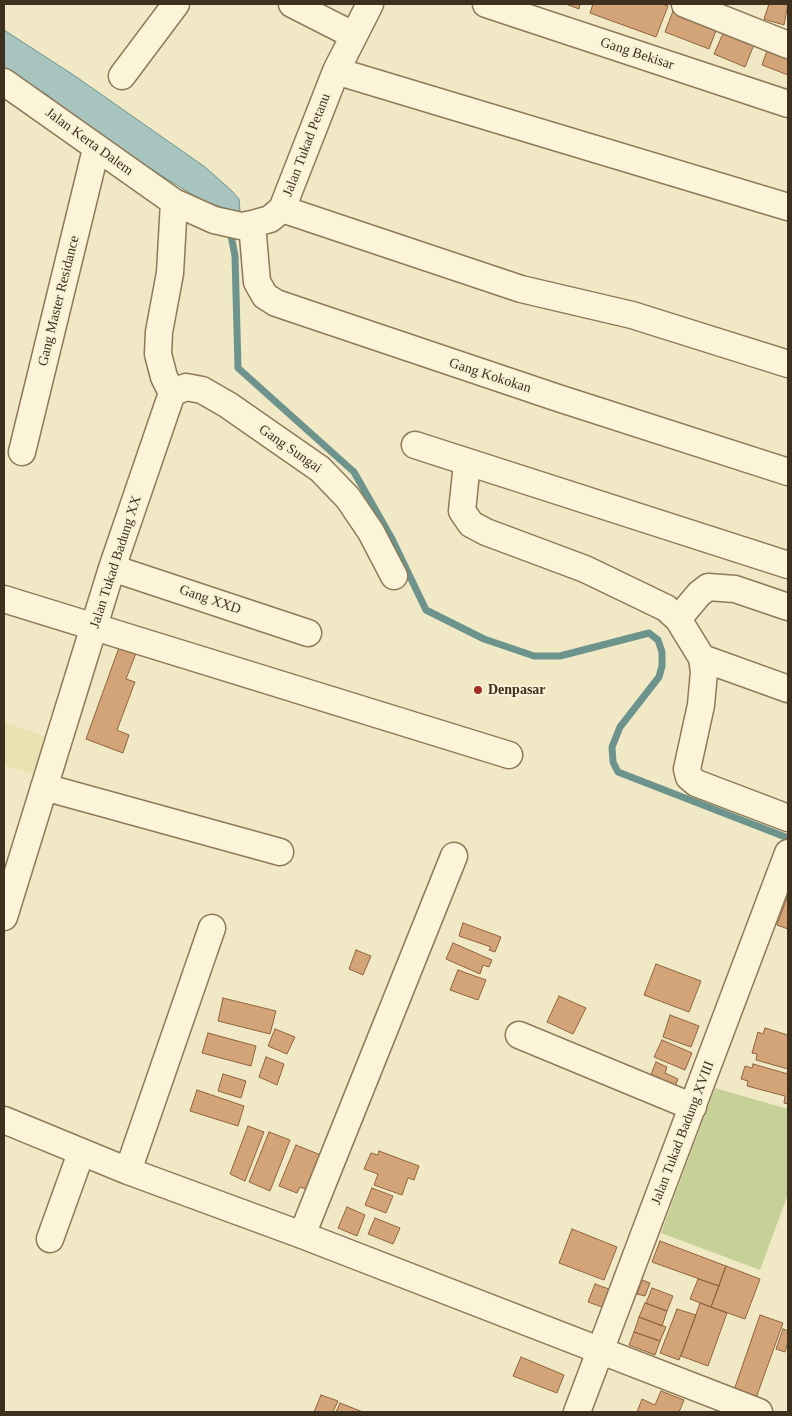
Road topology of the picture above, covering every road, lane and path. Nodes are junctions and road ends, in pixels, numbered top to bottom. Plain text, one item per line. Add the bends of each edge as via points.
1 (176, 4) edge
2 (292, 4) edge
3 (370, 4) edge
4 (486, 4) edge
5 (685, 4) edge
6 (353, 35) junction
7 (788, 45) edge
8 (336, 71) junction
9 (122, 76) dead end
10 (4, 82) edge
11 (788, 104) edge
12 (96, 149) junction
13 (174, 202) junction
14 (788, 207) edge
15 (282, 209) junction
16 (247, 225) junction
17 (788, 364) edge
18 (172, 393) junction
19 (415, 445) dead end
20 (22, 452) dead end
21 (467, 463) junction
22 (788, 472) edge
23 (788, 565) edge
24 (112, 568) junction
25 (394, 576) dead end
26 (4, 599) edge
27 (788, 607) edge
28 (678, 619) junction
29 (95, 629) junction
30 (308, 633) dead end
31 (702, 658) junction
32 (788, 689) edge
33 (509, 755) dead end
34 (44, 787) junction
35 (788, 818) edge
36 (280, 852) dead end
37 (788, 853) edge
38 (14, 854) edge
39 (454, 856) dead end
40 (4, 918) edge
41 (212, 928) dead end
42 (519, 1035) dead end
43 (692, 1108) junction
44 (4, 1120) edge
45 (81, 1153) junction
46 (128, 1171) junction
47 (302, 1235) junction
48 (50, 1239) dead end
49 (599, 1352) junction
50 (577, 1412) edge
51 (759, 1412) edge

1 - 9 street
2 - 6 street
3 - 6 street, Jalan Tukad Petanu
4 - 11 street, Gang Bekisar
5 - 7 street
6 - 8 street, Jalan Tukad Petanu
8 - 14 street
8 - 15 street, Jalan Tukad Petanu
10 - 12 street, Jalan Kerta Dalem
12 - 13 street, Jalan Kerta Dalem
12 - 20 street, Gang Master Residance
13 - 16 street via 214,220
13 - 18 street via 170,272 161,314 158,354
15 - 16 street, Jalan Tukad Petanu via 270,219
15 - 17 street via 521,289 632,315
16 - 22 street, Gang Kokokan via 257,282 265,296 276,303
18 - 24 street, Jalan Tukad Badung XX
18 - 25 street, Gang Sungai via 186,387 202,390 320,469 348,498 371,532
19 - 21 street
21 - 23 street
21 - 28 street via 462,511 471,524 585,569 666,608
24 - 29 street, Jalan Tukad Badung XX
24 - 30 street, Gang XXD
26 - 29 street
27 - 28 street via 736,589 708,587
28 - 31 street
29 - 33 street
29 - 34 street, Jalan Tukad Badung XX
31 - 32 street
31 - 35 street via 701,705 687,769 689,777 696,783
34 - 36 street
34 - 38 street, Jalan Tukad Badung XX
37 - 43 street, Jalan Tukad Badung XVIII
38 - 40 street, Jalan Tukad Badung XX
39 - 47 street
41 - 46 street
42 - 43 street
43 - 49 street, Jalan Tukad Badung XVIII
44 - 45 street
45 - 46 street
45 - 48 street
46 - 47 street
47 - 49 street
49 - 50 street, Jalan Tukad Badung XVIII
49 - 51 street

